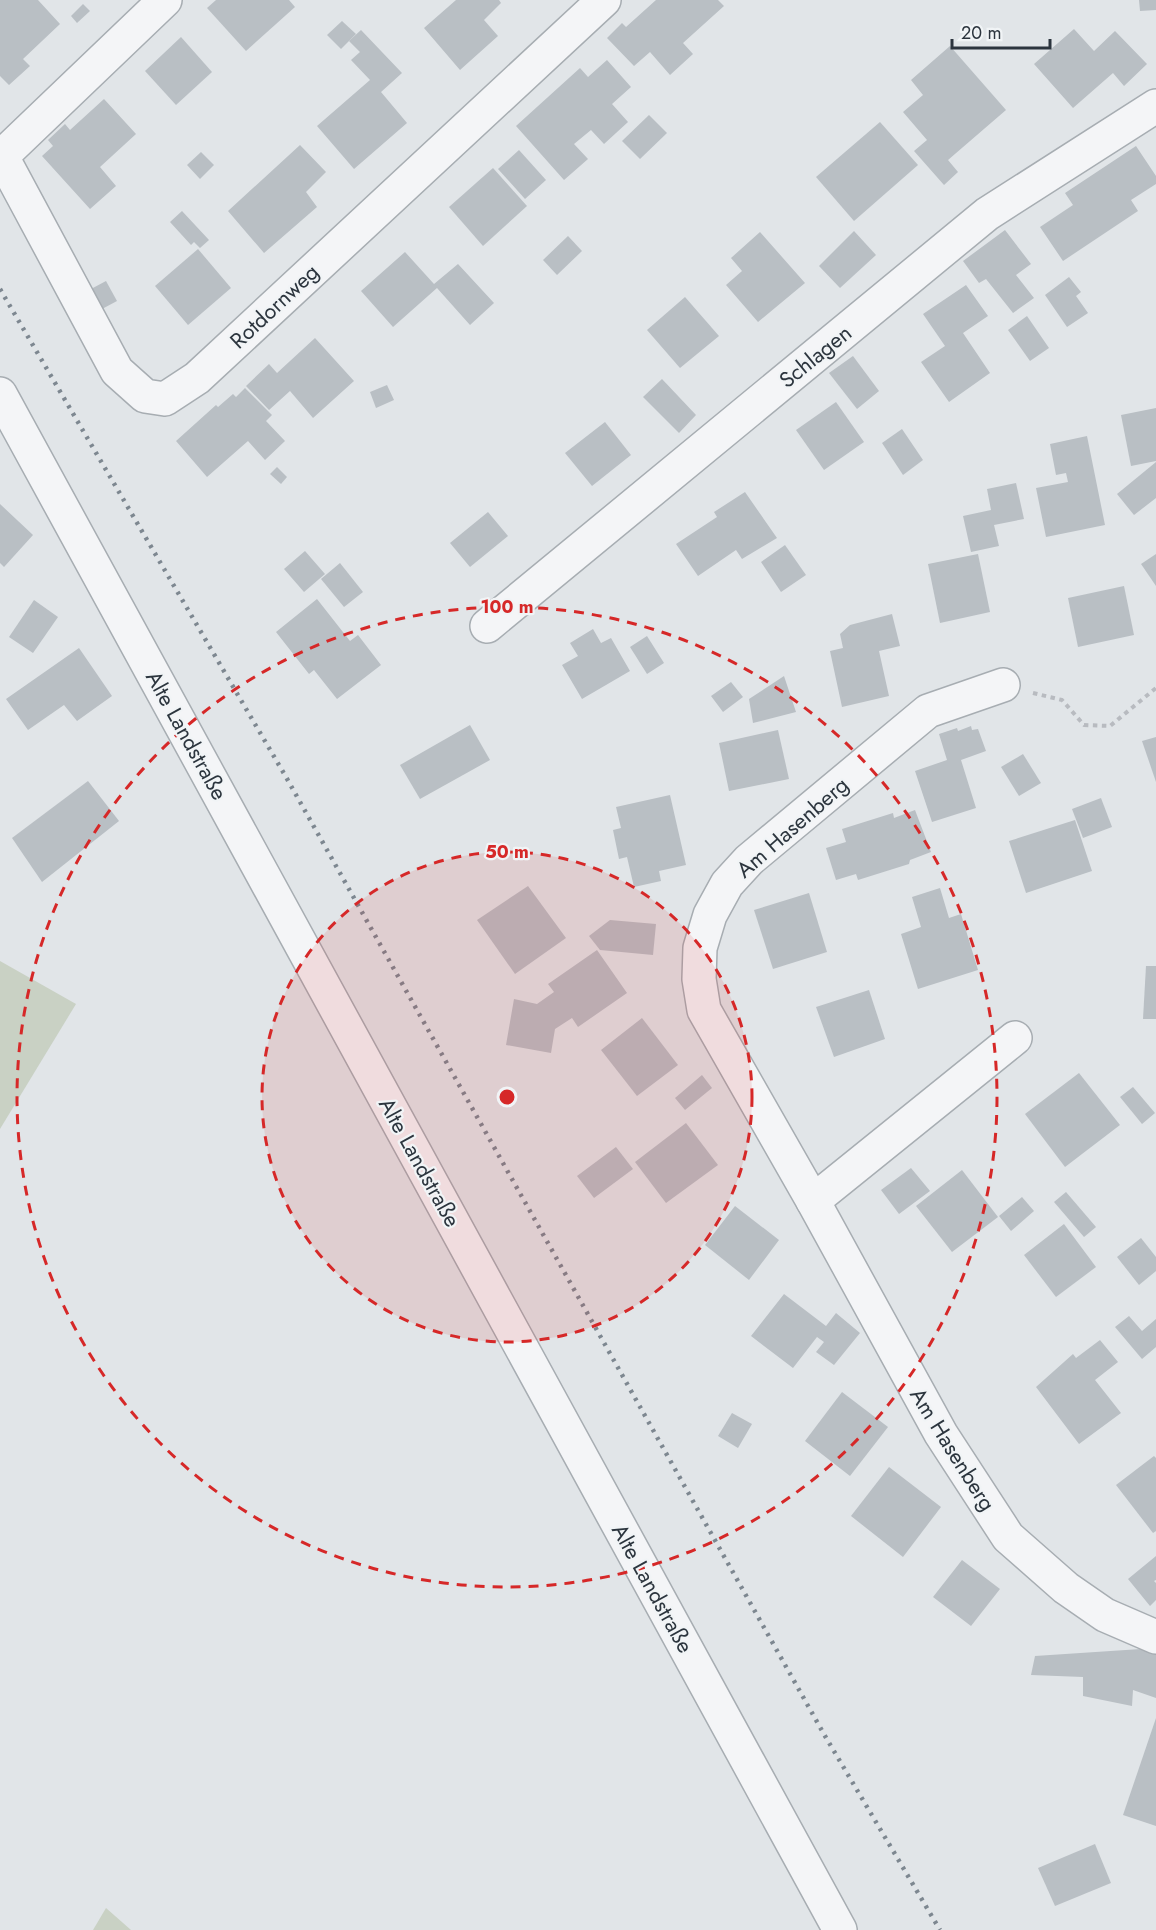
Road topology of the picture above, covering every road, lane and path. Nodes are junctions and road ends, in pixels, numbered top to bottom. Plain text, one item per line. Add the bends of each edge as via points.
1 (165, 0) edge
2 (604, 0) edge
3 (1156, 106) edge
4 (1, 154) edge
5 (0, 394) edge
6 (487, 626) dead end
7 (1003, 685) joint
8 (1156, 688) edge
9 (1015, 1038) dead end
10 (813, 1201) junction
11 (1156, 1637) edge
12 (840, 1930) edge

1 - 4 street
2 - 4 street, Rotdornweg via 197,378 165,399 145,396 117,371
3 - 6 street, Schlagen via 987,214
5 - 12 street, Alte Landstraße
7 - 8 path via 1062,700 1084,725 1101,726 1110,726
7 - 10 street, Am Hasenberg via 928,711 749,860 727,884 710,915 700,948 704,1010
9 - 10 street
10 - 11 street, Am Hasenberg via 941,1434 1008,1537 1066,1588 1105,1615

